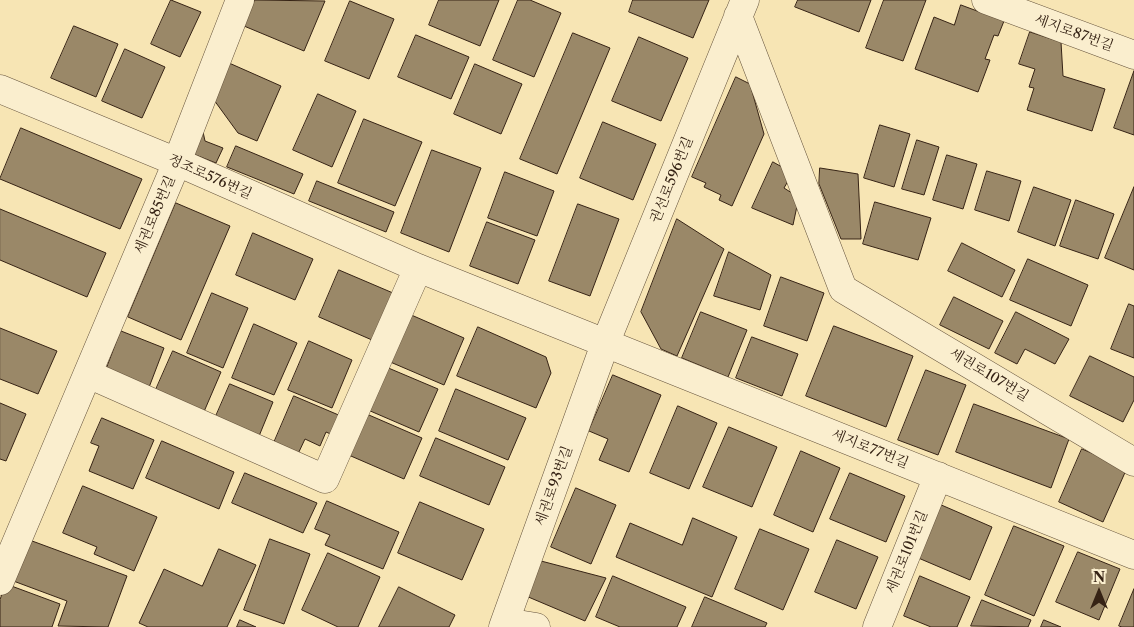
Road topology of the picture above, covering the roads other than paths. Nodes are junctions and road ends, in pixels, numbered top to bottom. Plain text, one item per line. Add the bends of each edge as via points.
1 (240, 0) edge
2 (986, 0) edge
3 (742, 8) edge
4 (1134, 55) edge
5 (0, 90) edge
6 (177, 162) junction
7 (418, 268) junction
8 (844, 289) joint
9 (605, 344) junction
10 (88, 374) junction
11 (1134, 462) edge
12 (938, 476) junction
13 (1134, 555) edge
14 (0, 581) edge
15 (504, 624) edge
16 (536, 627) edge
17 (877, 627) edge

1 - 6 street, 세권로85번길
2 - 4 street, 세지로87번길
3 - 8 street, 권선로596번길
3 - 9 street, 권선로596번길
5 - 6 street, 정조로576번길
6 - 7 street, 정조로576번길
6 - 10 street, 세권로85번길
7 - 9 street, 정조로576번길
7 - 10 street via 324,479
8 - 11 street, 세권로107번길
9 - 12 street, 세지로77번길
9 - 15 street, 세권로93번길
10 - 14 street, 세권로85번길
12 - 13 street, 세지로77번길
12 - 17 street, 세권로101번길
15 - 16 street

